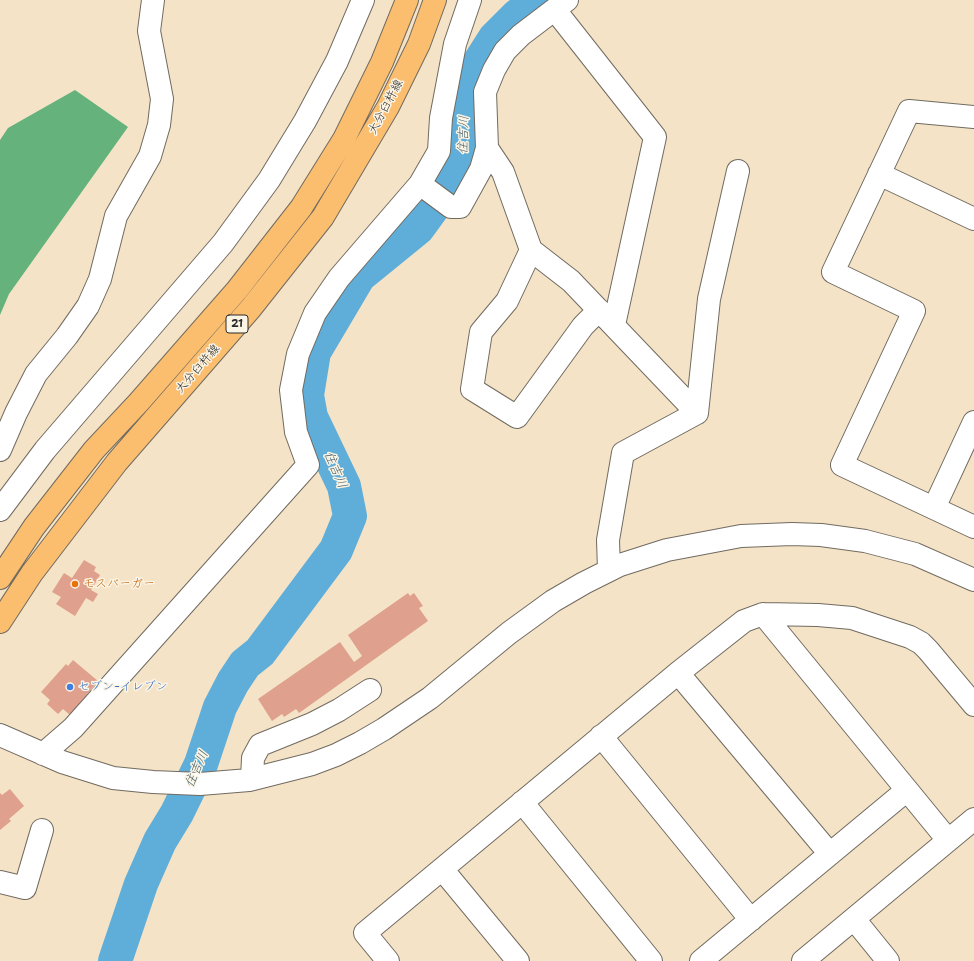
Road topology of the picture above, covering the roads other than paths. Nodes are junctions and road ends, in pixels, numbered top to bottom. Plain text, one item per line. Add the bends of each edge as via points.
1 (153, 0) edge
2 (363, 0) edge
3 (407, 0) edge
4 (435, 0) edge
5 (470, 0) edge
6 (561, 5) edge
7 (974, 118) edge
8 (487, 148) junction
9 (738, 171) dead end
10 (879, 174) junction
11 (425, 188) junction
12 (974, 219) edge
13 (531, 250) junction
14 (606, 317) junction
15 (697, 413) junction
16 (974, 422) edge
17 (0, 450) edge
18 (934, 508) junction
19 (0, 510) edge
20 (974, 527) edge
21 (609, 570) junction
22 (0, 578) edge
23 (974, 580) edge
24 (763, 614) junction
25 (0, 622) edge
26 (678, 673) junction
27 (370, 690) dead end
28 (974, 705) edge
29 (0, 734) edge
30 (601, 736) junction
31 (43, 754) junction
32 (252, 779) junction
33 (907, 790) junction
34 (522, 802) junction
35 (974, 819) edge
36 (42, 830) dead end
37 (948, 840) junction
38 (830, 854) junction
39 (442, 869) junction
40 (0, 882) edge
41 (854, 919) junction
42 (751, 920) junction
43 (388, 961) edge
44 (518, 961) edge
45 (651, 961) edge
46 (702, 961) edge
47 (803, 961) edge
48 (888, 961) edge

1 - 17 street via 149,31 162,99 159,125 150,156 116,216 100,279 88,306 36,374
2 - 19 street via 337,62 269,180 223,243 45,450
3 - 22 main road, 大分臼杵線 / 21 via 382,62 344,140 301,208 237,290 94,450 34,527
4 - 25 main road, 大分臼杵線 / 21 via 419,44 388,107 323,216 251,308 117,462 32,573
5 - 11 street via 455,44 441,118 439,151
6 - 8 street via 521,35 505,51 494,70 485,92
6 - 14 street via 655,137
7 - 10 street via 909,111
8 - 11 street via 481,169 460,206 451,207
8 - 13 street via 503,172
9 - 15 street via 709,299
10 - 12 street
10 - 18 street via 833,272 914,311 842,465
11 - 31 street via 339,278 315,313 298,354 291,390 296,432 308,465 73,728
13 - 14 street via 571,281
13 - 14 street via 507,301 481,332 472,389 517,418 583,326
14 - 15 street
15 - 21 street via 623,453 608,540
16 - 18 street
18 - 20 street
21 - 23 street via 641,557 692,544 741,536 792,534 843,538 891,548 941,564
21 - 32 street via 570,591 531,617 430,698 384,729 336,755 288,771
24 - 26 street via 744,621
24 - 28 street via 852,618 910,637 928,650
24 - 33 street
26 - 30 street
26 - 38 street
27 - 32 street via 312,724 260,745 253,758
29 - 31 street
30 - 34 street
30 - 42 street
31 - 32 street via 113,778 167,783 218,783
33 - 37 street
33 - 38 street
34 - 39 street
34 - 45 street
35 - 37 street
36 - 40 street via 25,888
37 - 41 street
38 - 42 street
39 - 43 street via 365,933
39 - 44 street
41 - 47 street
41 - 48 street
42 - 46 street

